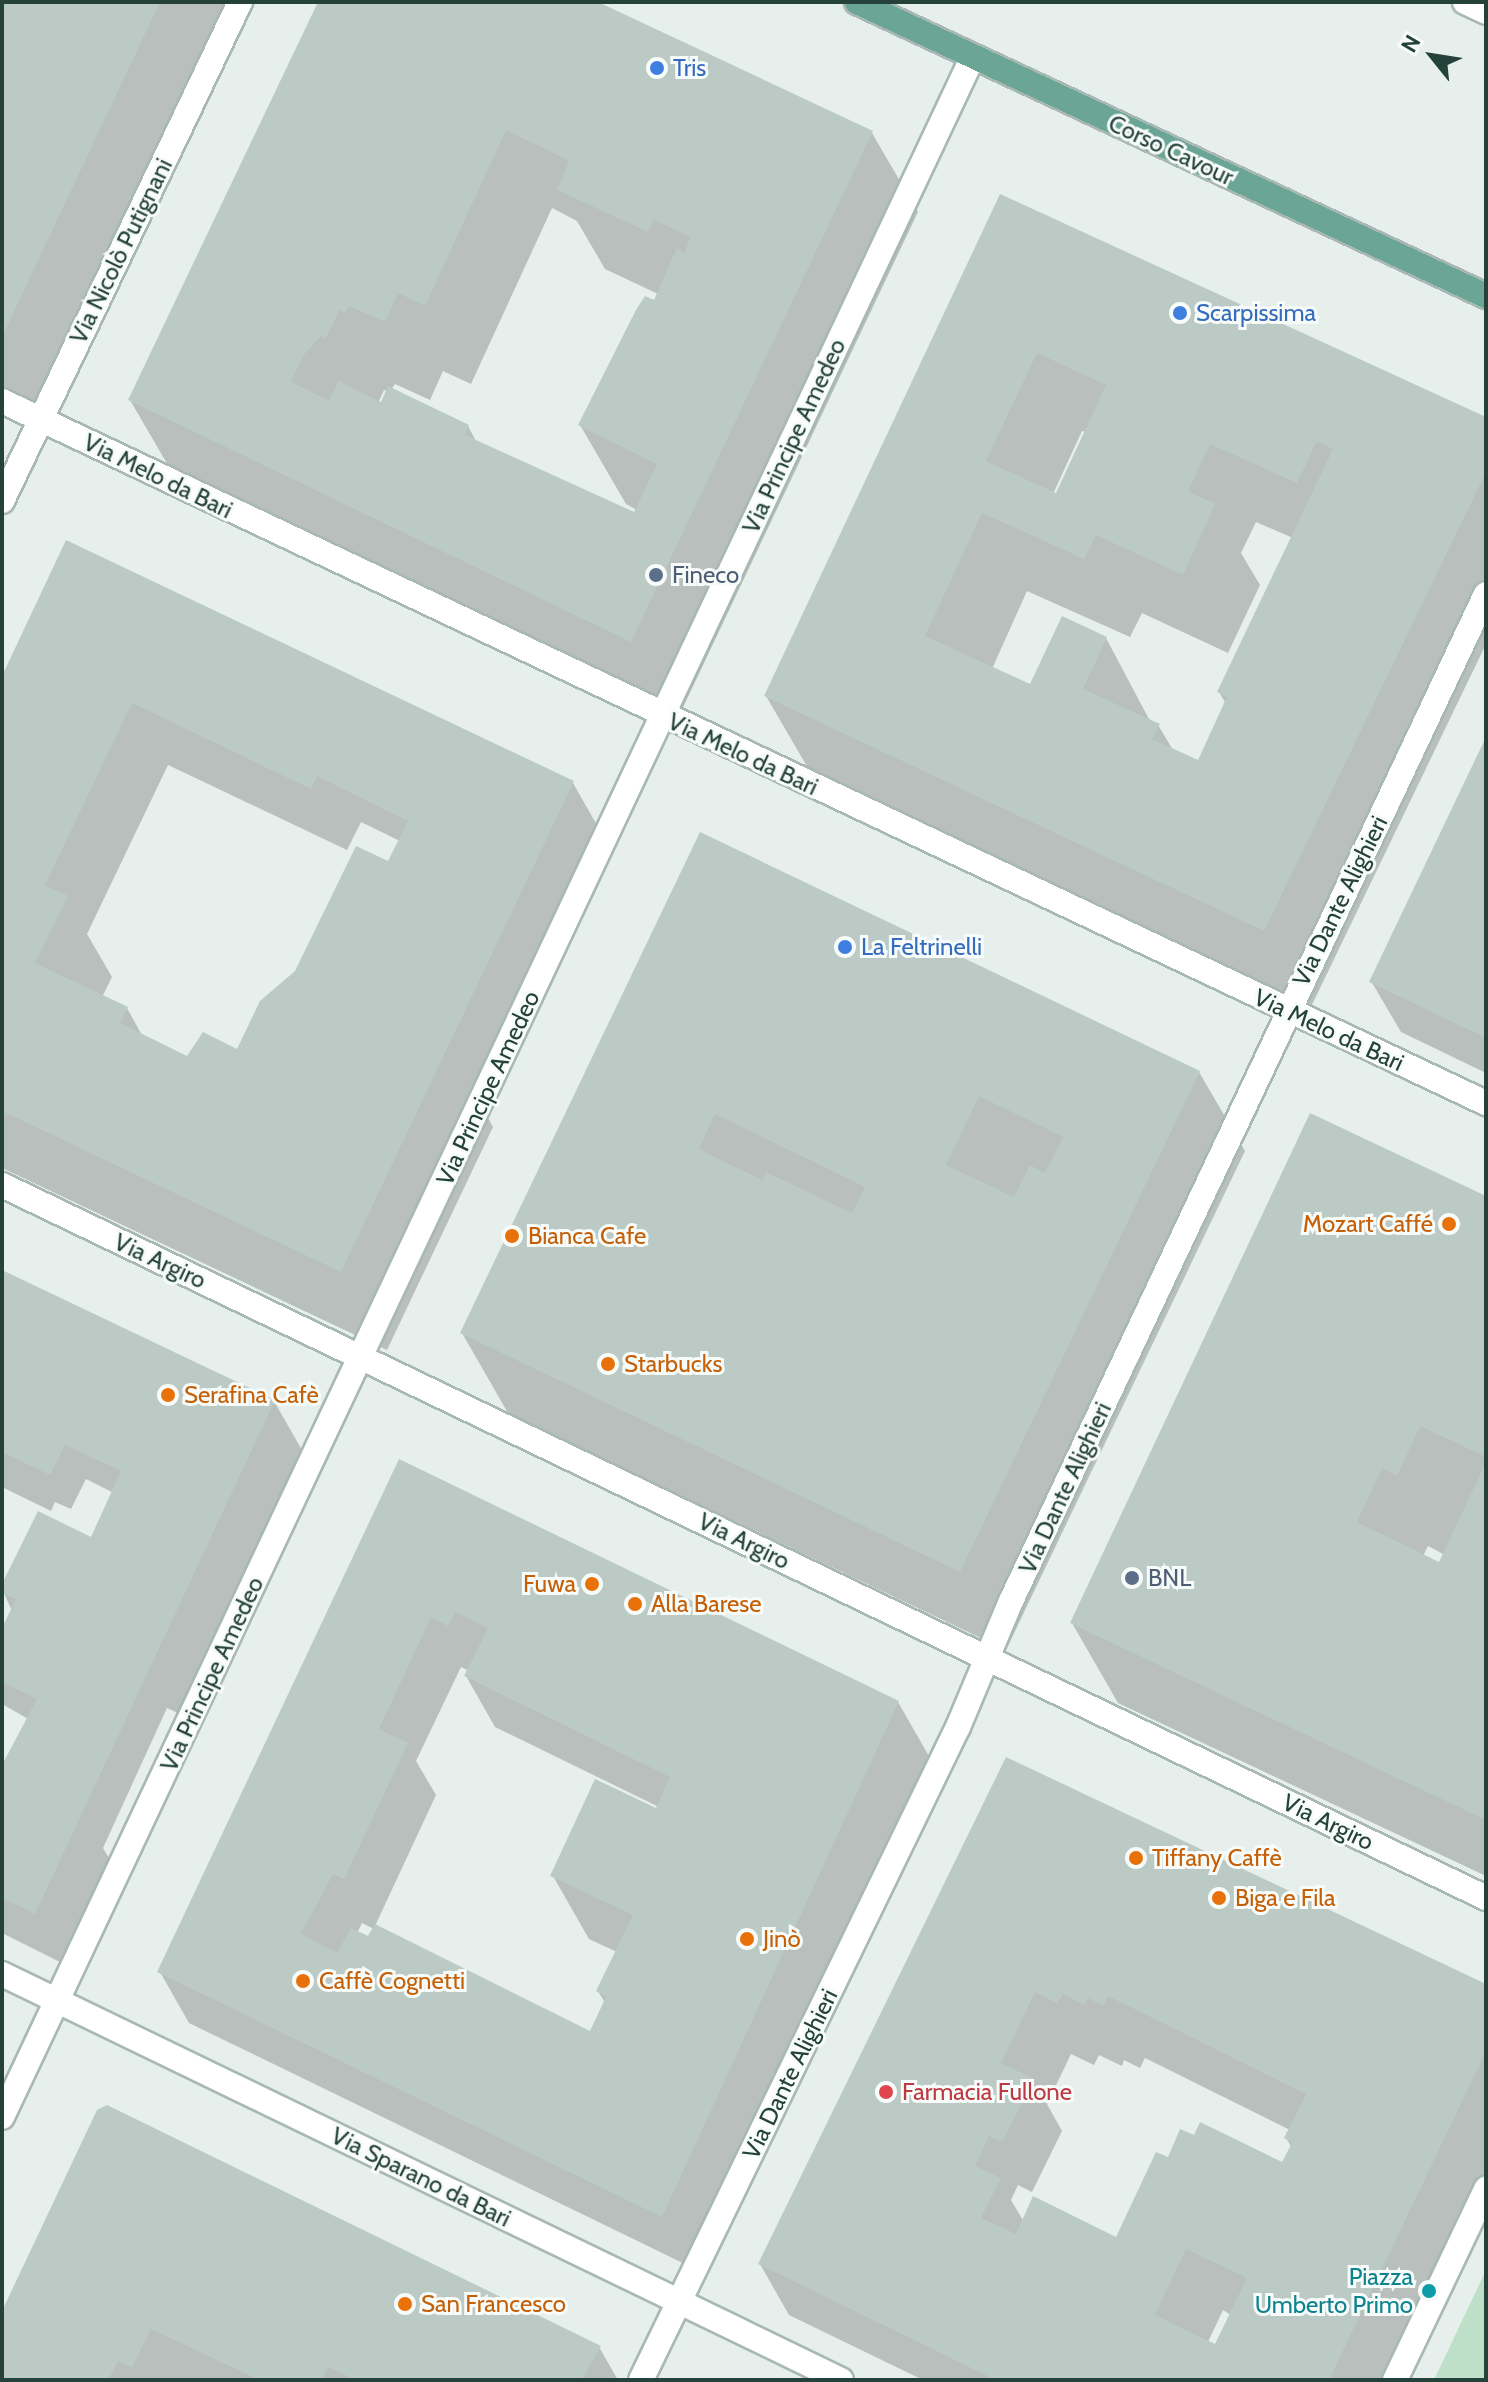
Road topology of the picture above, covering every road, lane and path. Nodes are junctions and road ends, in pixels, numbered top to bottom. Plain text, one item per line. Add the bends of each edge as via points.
1 (240, 2) edge
2 (857, 2) edge
3 (1465, 2) edge
4 (1486, 12) edge
5 (972, 58) junction
6 (1486, 296) edge
7 (2, 401) edge
8 (40, 419) junction
9 (2, 501) edge
10 (1486, 594) edge
11 (662, 717) junction
12 (1288, 1011) junction
13 (1486, 1103) edge
14 (2, 1185) edge
15 (362, 1356) junction
16 (988, 1658) junction
17 (1486, 1898) edge
18 (2, 1974) edge
19 (58, 2000) junction
20 (2, 2117) edge
21 (1486, 2189) edge
22 (679, 2302) junction
23 (641, 2380) edge
24 (841, 2380) edge
25 (1395, 2380) edge

1 - 8 street, Via Nicolò Putignani
2 - 5 main road, Corso Cavour
3 - 4 street
5 - 6 main road, Corso Cavour
5 - 11 street, Via Principe Amedeo
7 - 8 street, Via Melo da Bari
8 - 9 street, Via Nicolò Putignani
8 - 11 street, Via Melo da Bari
10 - 12 street, Via Dante Alighieri
11 - 12 street, Via Melo da Bari
11 - 15 street, Via Principe Amedeo
12 - 13 street, Via Melo da Bari
12 - 16 street, Via Dante Alighieri
14 - 15 street, Via Argiro
15 - 16 street, Via Argiro
15 - 19 street, Via Principe Amedeo
16 - 17 street, Via Argiro
16 - 22 street, Via Dante Alighieri
18 - 19 street, Via Sparano da Bari
19 - 20 street, Via Principe Amedeo
19 - 22 street, Via Sparano da Bari
21 - 25 street
22 - 23 street, Via Dante Alighieri
22 - 24 street, Via Sparano da Bari

